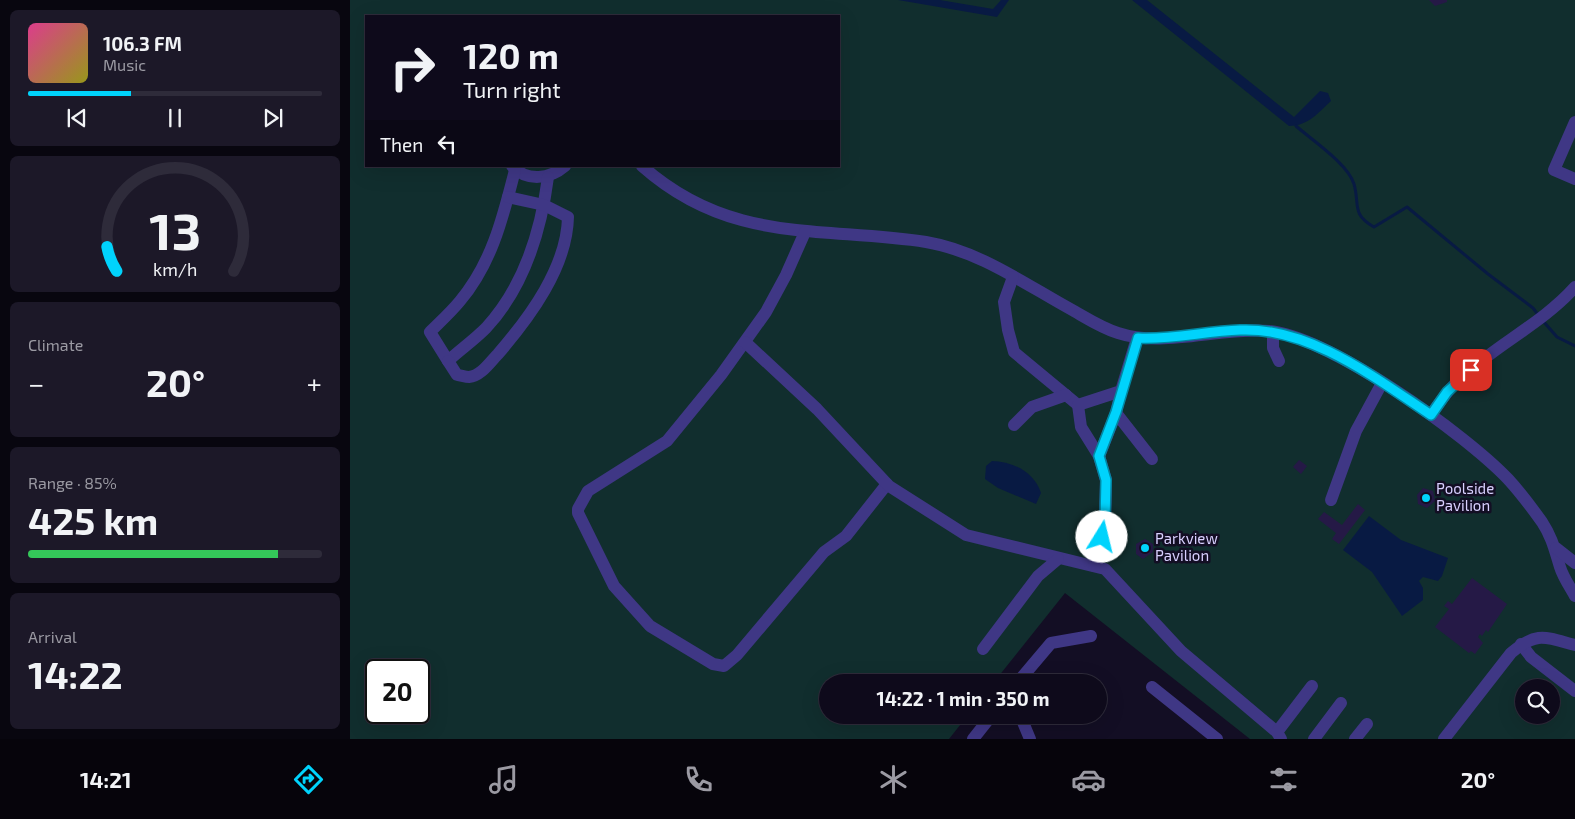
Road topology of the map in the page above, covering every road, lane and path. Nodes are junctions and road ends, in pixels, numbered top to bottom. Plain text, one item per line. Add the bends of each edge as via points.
1 (1575, 122) edge
2 (563, 167) edge
3 (643, 167) edge
4 (513, 168) edge
5 (548, 177) junction
6 (1575, 179) edge
7 (508, 197) junction
8 (544, 205) junction
9 (805, 232) junction
10 (1014, 277) junction
11 (1575, 287) edge
12 (1273, 332) junction
13 (1138, 338) junction
14 (745, 342) junction
15 (448, 361) junction
16 (1278, 362) dead end
17 (1382, 383) junction
18 (1121, 391) junction
19 (1066, 395) junction
20 (1078, 405) junction
21 (1116, 412) junction
22 (1431, 415) junction
23 (1014, 425) dead end
24 (1099, 456) junction
25 (1152, 459) dead end
26 (887, 484) junction
27 (1331, 500) dead end
28 (1556, 548) junction
29 (1058, 559) junction
30 (1575, 563) edge
31 (1094, 566) junction
32 (1575, 596) edge
33 (1091, 636) dead end
34 (1521, 644) junction
35 (1575, 645) edge
36 (983, 649) dead end
37 (1025, 674) edge
38 (1312, 686) dead end
39 (1152, 687) dead end
40 (1575, 691) edge
41 (1341, 703) dead end
42 (984, 724) edge
43 (1024, 724) edge
44 (1367, 724) dead end
45 (1279, 736) edge
46 (972, 739) edge
47 (1030, 739) edge
48 (1217, 739) edge
49 (1314, 739) edge
50 (1355, 739) edge
51 (1444, 739) edge

1 - 6 street via 1554,170
2 - 5 street
3 - 9 street via 678,193 727,216
4 - 5 street via 533,177
4 - 7 street
5 - 8 street
7 - 8 street
7 - 15 street via 502,224 487,261 461,300 430,332
8 - 15 street via 528,261 513,288 486,327
8 - 15 street via 568,217 567,232 548,284 519,330 483,371 469,377 457,375
9 - 10 street via 950,246
9 - 14 street via 766,312
10 - 13 street via 1102,326
10 - 19 street via 1004,302 1014,352
11 - 22 street via 1529,328 1460,378
12 - 13 street via 1240,330 1159,339
12 - 16 street via 1273,348
12 - 17 street via 1330,353
13 - 18 street
14 - 26 street via 817,409
14 - 26 street via 667,441 588,491 578,509 614,586 650,626 713,664 724,666 737,655 824,552 846,536
17 - 22 street
17 - 27 street via 1356,431
18 - 20 street
18 - 21 street
19 - 20 street
19 - 23 street via 1032,407
20 - 24 street via 1081,427
21 - 24 street
21 - 25 street
22 - 28 street via 1508,480 1542,523
24 - 31 street via 1106,480 1105,522
26 - 29 street via 966,535
28 - 30 street
28 - 32 street via 1560,568
29 - 31 street
29 - 36 street via 1038,576
31 - 45 street via 1106,569 1181,651
33 - 37 street via 1051,643
34 - 35 street via 1549,636
34 - 40 street via 1531,657
34 - 51 street
38 - 45 street
39 - 48 street
41 - 49 street
42 - 46 street
43 - 47 street
44 - 50 street

